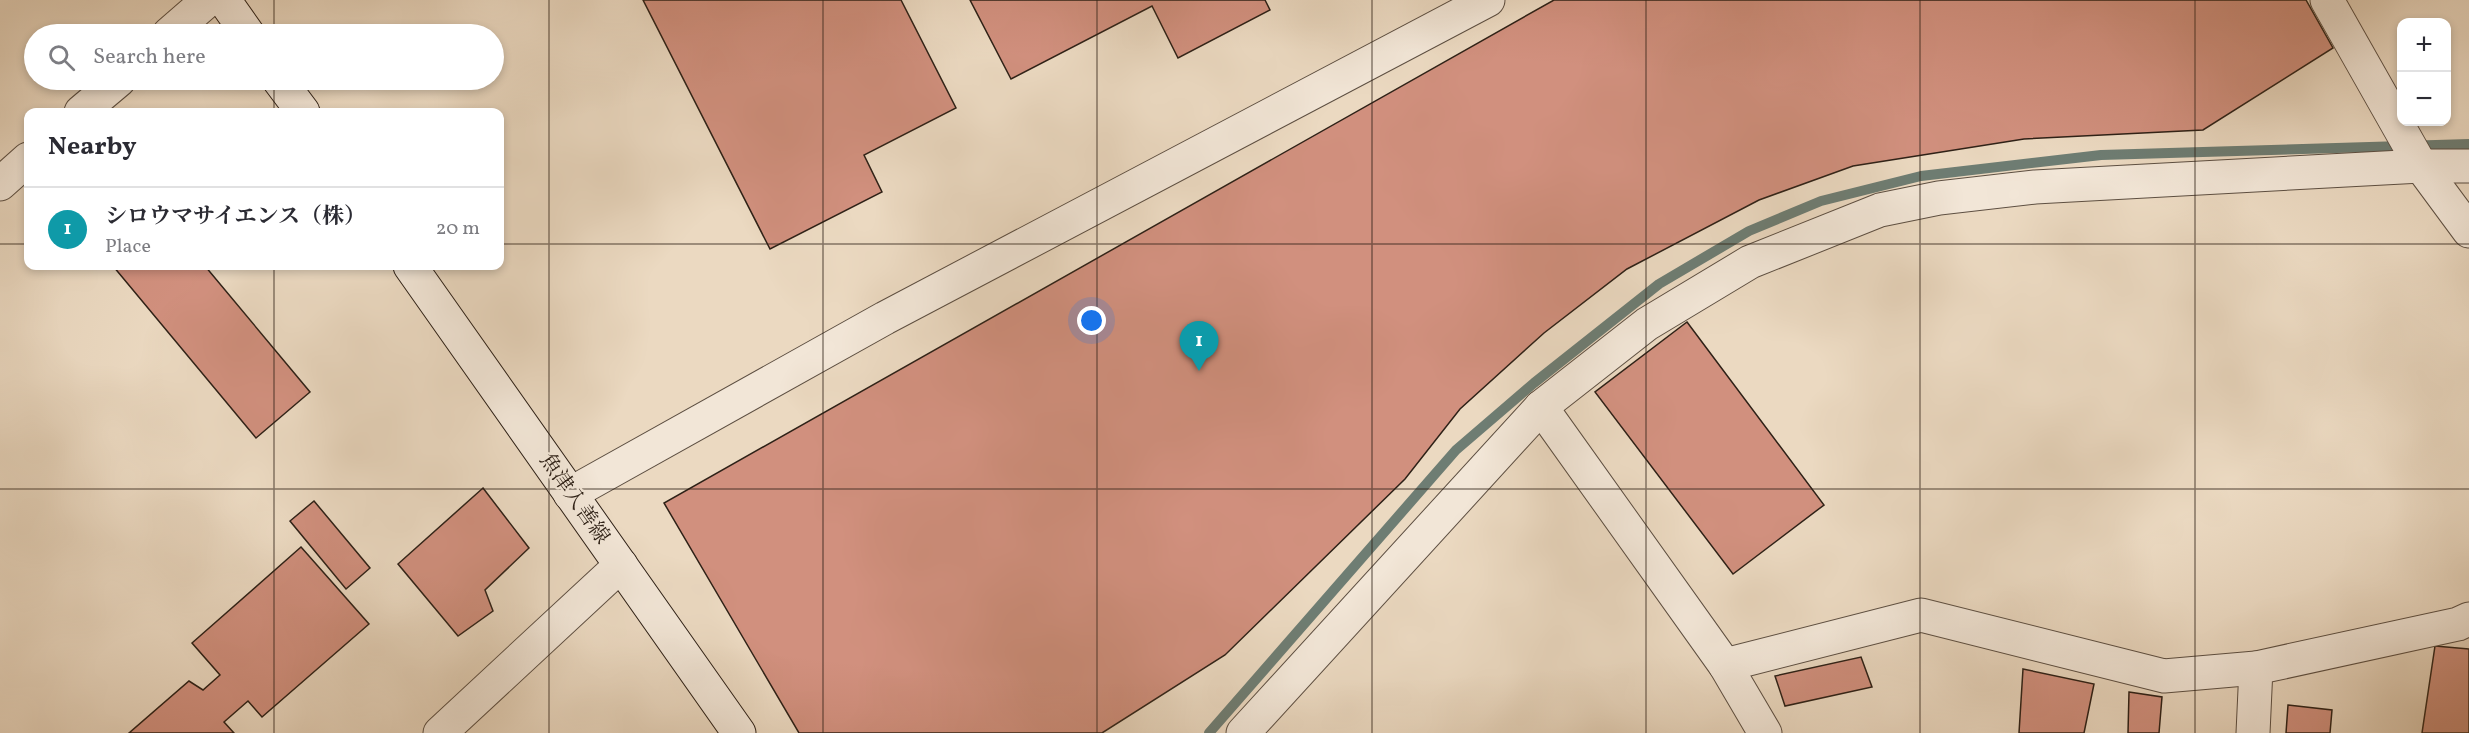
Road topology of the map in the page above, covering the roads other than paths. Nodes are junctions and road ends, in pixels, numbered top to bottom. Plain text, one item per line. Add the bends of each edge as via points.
1 (208, 0) edge
2 (224, 0) edge
3 (1488, 0) edge
4 (2327, 0) edge
5 (180, 24) edge
6 (241, 24) edge
7 (106, 90) edge
8 (286, 90) edge
9 (86, 108) edge
10 (300, 108) edge
11 (24, 163) edge
12 (2421, 166) junction
13 (2469, 166) edge
14 (0, 184) edge
15 (2469, 231) edge
16 (413, 270) edge
17 (1541, 407) junction
18 (570, 494) junction
19 (621, 565) junction
20 (2469, 619) edge
21 (1725, 665) junction
22 (2256, 669) junction
23 (440, 733) edge
24 (739, 733) edge
25 (1243, 733) edge
26 (1765, 733) edge
27 (2253, 733) edge

1 - 5 street
2 - 6 street
3 - 18 street via 885,318
4 - 12 street
7 - 9 street
8 - 10 street
11 - 14 street
12 - 13 street
12 - 15 street
12 - 17 street via 2035,186 1880,210 1750,262 1647,324
16 - 18 street, 魚津入善線
17 - 21 street
17 - 25 street
18 - 19 street, 魚津入善線
19 - 23 street
19 - 24 street, 魚津入善線
20 - 22 street
21 - 22 street via 1921,615 2164,676
21 - 26 street
22 - 27 street

